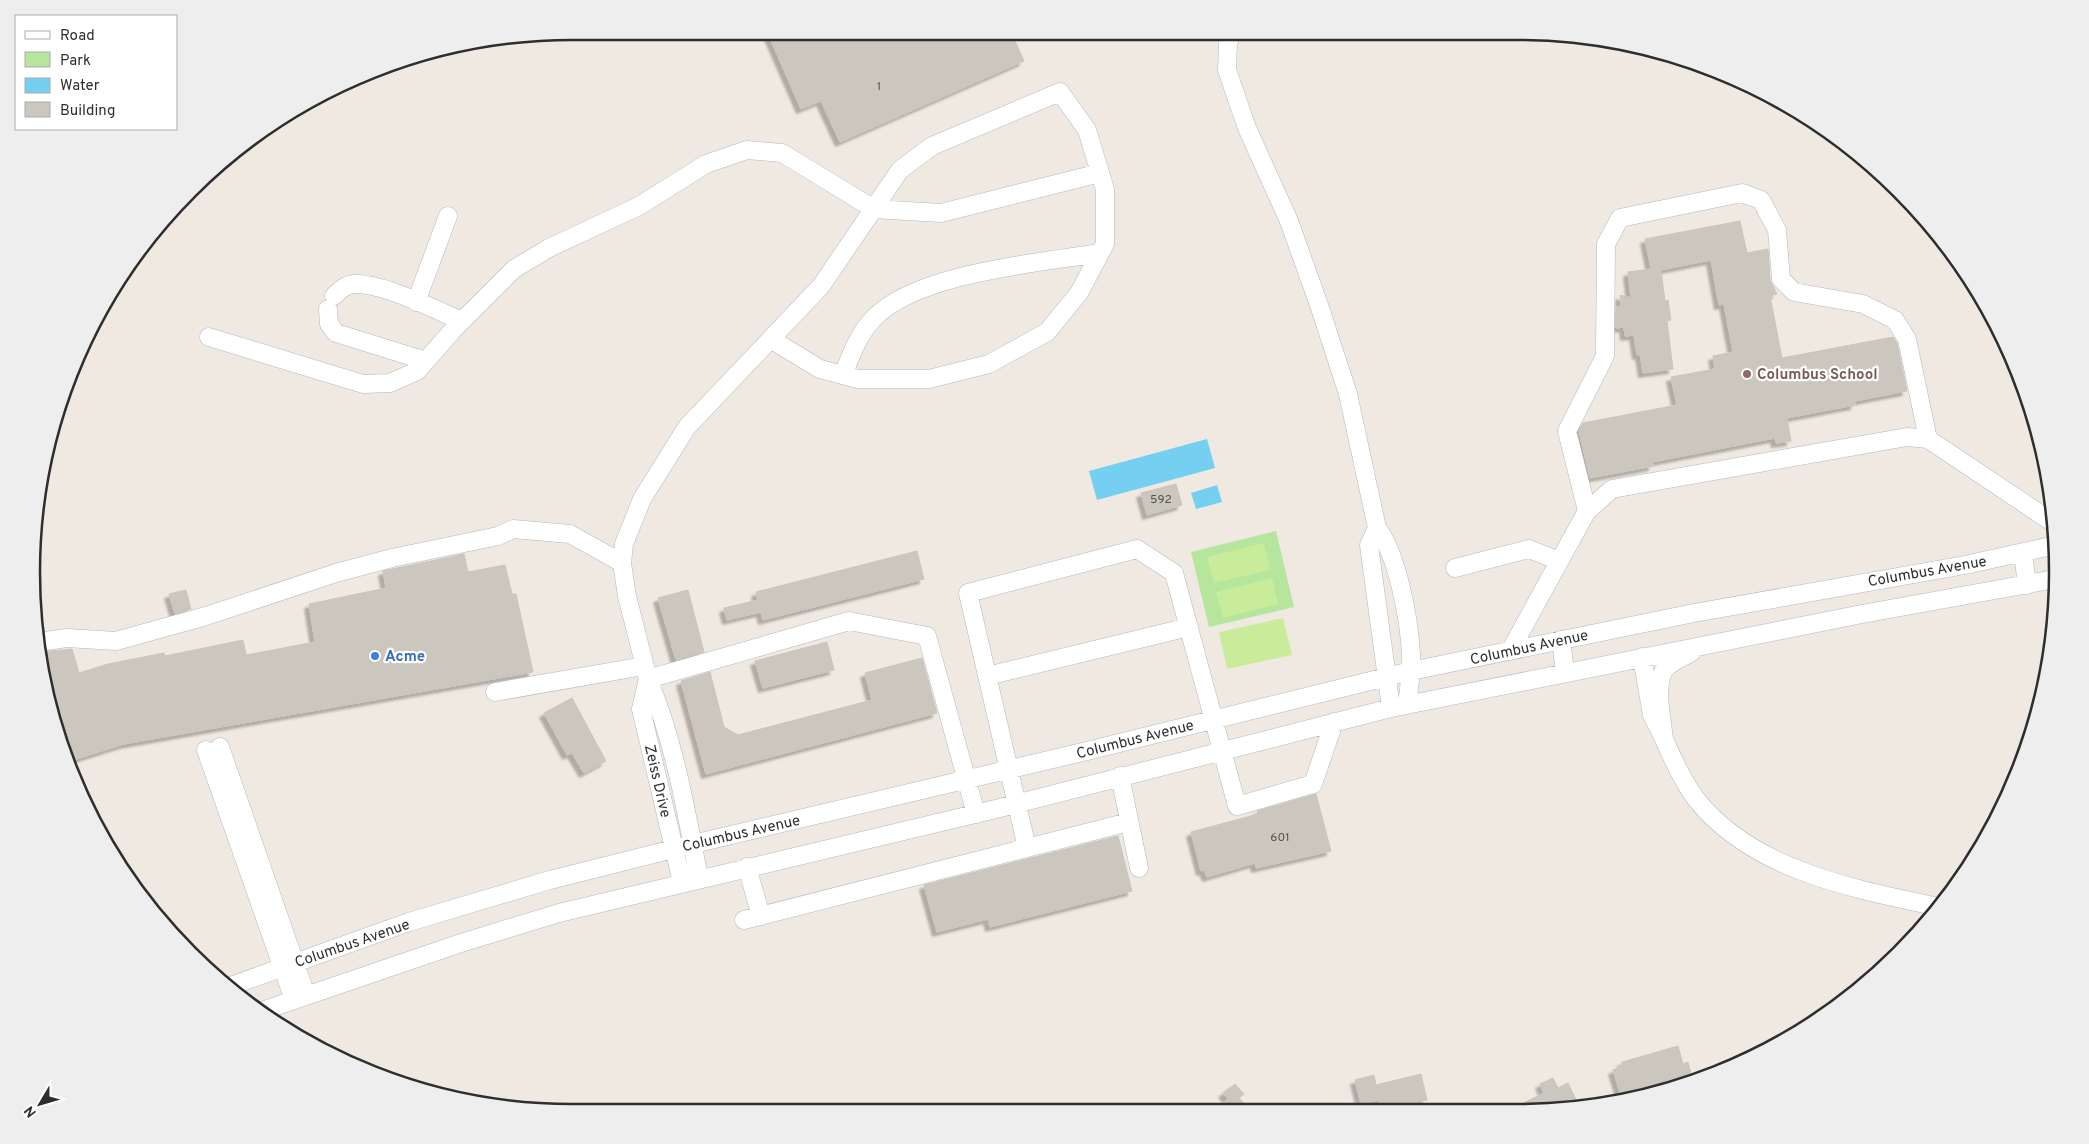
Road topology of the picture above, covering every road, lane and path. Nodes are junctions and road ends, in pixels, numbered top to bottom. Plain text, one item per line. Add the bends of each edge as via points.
1 (1229, 40) edge
2 (1100, 173) junction
3 (874, 209) junction
4 (448, 216) dead end
5 (1100, 253) junction
6 (416, 302) junction
7 (462, 321) junction
8 (209, 337) dead end
9 (772, 340) junction
10 (426, 361) junction
11 (843, 376) junction
12 (1928, 438) junction
13 (1587, 510) junction
14 (2046, 518) edge
15 (1377, 528) junction
16 (2048, 548) edge
17 (2023, 553) junction
18 (1558, 562) junction
19 (622, 563) junction
20 (1455, 568) dead end
21 (2049, 580) edge
22 (2027, 585) junction
23 (1189, 626) junction
24 (1561, 640) junction
25 (45, 641) edge
26 (1704, 645) junction
27 (1510, 651) junction
28 (1642, 657) junction
29 (1410, 671) junction
30 (1566, 672) junction
31 (646, 673) junction
32 (986, 676) junction
33 (1387, 677) junction
34 (495, 692) dead end
35 (1399, 706) junction
36 (1215, 720) junction
37 (1334, 722) junction
38 (1664, 739) junction
39 (213, 749) dead end
40 (1222, 750) junction
41 (1010, 768) junction
42 (1120, 776) junction
43 (967, 780) junction
44 (1017, 804) junction
45 (976, 814) junction
46 (1129, 822) junction
47 (693, 844) junction
48 (1027, 848) junction
49 (674, 849) junction
50 (747, 867) junction
51 (1139, 868) dead end
52 (699, 878) junction
53 (682, 882) junction
54 (1931, 905) edge
55 (289, 965) junction
56 (236, 984) edge
57 (300, 997) junction
58 (268, 1009) edge

1 - 15 street via 1227,70 1247,128 1289,221 1348,394
2 - 3 street via 941,213
2 - 3 street, Zeiss Drive via 1087,130 1060,92 932,146 900,170
2 - 5 street via 1105,189 1105,244
3 - 7 street via 782,153 747,150 706,164 639,206 550,248 514,269
3 - 9 street, Zeiss Drive via 822,286
4 - 6 street
5 - 11 street via 930,284 899,298 873,318 857,340
5 - 11 street via 1080,293 1047,332 989,364 929,379 858,380
6 - 7 street
6 - 10 street via 382,288 355,284 342,288 331,303 329,324 336,333
7 - 10 street
8 - 10 street via 363,384 390,383 417,371
9 - 11 street via 820,370
9 - 19 street, Zeiss Drive via 687,427 642,499 624,544
12 - 13 street via 1907,437 1612,489
12 - 13 street via 1907,339 1895,320 1863,304 1794,292 1781,279 1777,230 1760,200 1742,193 1629,216 1620,218 1606,244 1605,356 1567,431
12 - 14 street
13 - 18 street
15 - 29 street via 1387,542 1400,583 1411,654
15 - 33 street via 1369,545
16 - 17 street, Columbus Avenue
17 - 22 street
17 - 24 street, Columbus Avenue via 1694,612
18 - 20 street via 1529,549
18 - 27 street
19 - 25 street via 570,534 513,529 498,536 336,573 206,616 116,641 68,638
19 - 31 street, Zeiss Drive
21 - 22 street, Columbus Avenue
22 - 26 street, Columbus Avenue
23 - 32 street
23 - 32 street via 1174,574 1138,549 968,593
23 - 36 street
24 - 27 street, Columbus Avenue
24 - 30 street
26 - 28 street, Columbus Avenue
26 - 38 street via 1668,666 1660,676
27 - 29 street, Columbus Avenue
28 - 30 street, Columbus Avenue
28 - 38 street via 1652,715
29 - 33 street, Columbus Avenue
29 - 35 street
30 - 35 street, Columbus Avenue
31 - 34 street
31 - 43 street via 849,621 927,636
31 - 47 street, Zeiss Drive via 662,712
31 - 49 street, Zeiss Drive via 641,709
32 - 41 street
33 - 35 street
33 - 36 street, Columbus Avenue
35 - 37 street, Columbus Avenue
36 - 40 street
36 - 41 street, Columbus Avenue
37 - 40 street, Columbus Avenue
37 - 40 street via 1313,784 1237,806
38 - 54 street via 1678,771 1697,800 1728,830 1764,853 1807,873
39 - 55 street
40 - 42 street, Columbus Avenue
41 - 43 street, Columbus Avenue
41 - 44 street
42 - 44 street, Columbus Avenue
42 - 46 street
43 - 45 street
43 - 47 street, Columbus Avenue
44 - 45 street, Columbus Avenue
44 - 48 street
45 - 50 street, Columbus Avenue
46 - 48 street
46 - 51 street
47 - 49 street, Columbus Avenue
47 - 52 street, Zeiss Drive
48 - 50 street via 753,918
49 - 53 street, Zeiss Drive
49 - 55 street, Columbus Avenue via 550,880 409,922
50 - 52 street, Columbus Avenue
52 - 53 street, Columbus Avenue
53 - 57 street, Columbus Avenue via 559,912
55 - 56 street, Columbus Avenue
55 - 57 street
57 - 58 street, Columbus Avenue

